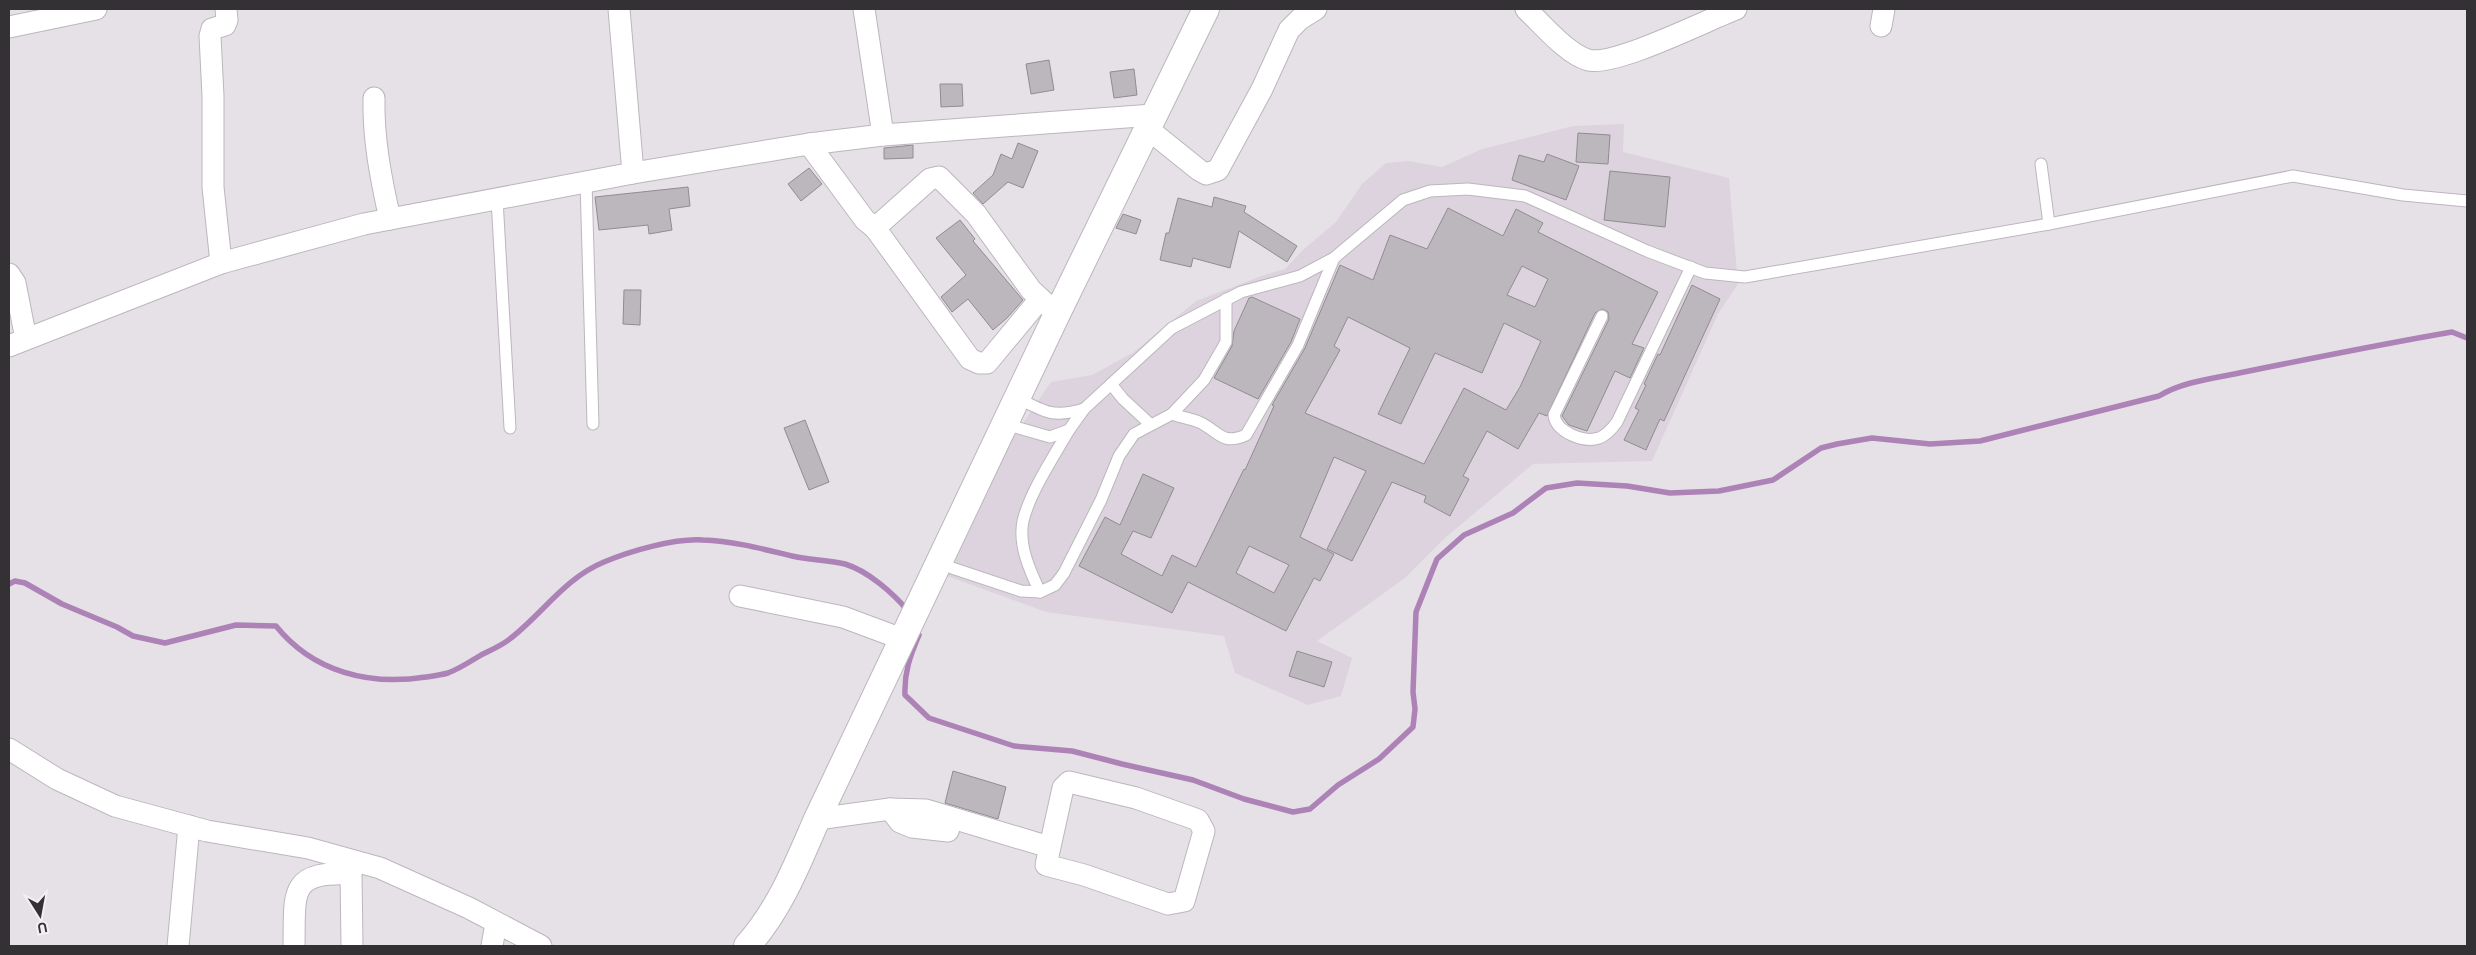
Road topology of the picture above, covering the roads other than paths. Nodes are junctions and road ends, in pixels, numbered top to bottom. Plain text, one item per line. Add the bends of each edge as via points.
1 (96, 9) edge
2 (226, 9) edge
3 (620, 9) edge
4 (864, 9) edge
5 (1206, 9) edge
6 (1316, 9) edge
7 (1526, 9) edge
8 (1736, 9) edge
9 (9, 27) edge
10 (374, 98) dead end
11 (1151, 122) junction
12 (883, 135) junction
13 (809, 144) junction
14 (2041, 164) dead end
15 (633, 173) junction
16 (586, 182) junction
17 (497, 199) junction
18 (2467, 201) edge
19 (390, 219) junction
20 (2049, 224) junction
21 (875, 228) junction
22 (1334, 258) junction
23 (221, 263) junction
24 (1690, 267) junction
25 (9, 274) edge
26 (1226, 299) junction
27 (1048, 306) junction
28 (1602, 316) dead end
29 (17, 342) edge
30 (1111, 384) junction
31 (1018, 398) junction
32 (1084, 409) junction
33 (1172, 414) junction
34 (593, 424) dead end
35 (1005, 424) junction
36 (1150, 424) junction
37 (510, 428) dead end
38 (1069, 430) junction
39 (939, 561) junction
40 (1040, 592) junction
41 (740, 596) dead end
42 (910, 624) junction
43 (9, 748) edge
44 (816, 819) junction
45 (189, 826) junction
46 (1049, 847) junction
47 (350, 866) junction
48 (496, 923) junction
49 (178, 946) edge
50 (294, 946) edge
51 (352, 946) edge
52 (492, 946) edge
53 (541, 946) edge
54 (747, 946) edge

1 - 9 street
2 - 23 street via 225,25 212,30 210,36 213,187
3 - 15 street
4 - 12 street
5 - 11 street
6 - 11 street via 1289,30 1262,89 1218,170 1206,174 1198,170
7 - 8 street via 1550,34 1576,53 1593,60 1619,57
10 - 19 street via 376,144
11 - 12 street
11 - 27 street
12 - 13 street
13 - 15 street
13 - 21 street
14 - 20 lane
15 - 16 street
16 - 17 street
16 - 34 lane
17 - 19 street
17 - 37 lane
18 - 20 lane via 2403,195 2293,176
19 - 23 street
20 - 24 lane via 1744,277 1705,273
21 - 27 street via 930,179 938,177 976,214 1031,290
21 - 27 street via 970,359 986,363
22 - 24 lane via 1403,200 1430,191 1468,189 1525,196
22 - 26 lane via 1300,276
22 - 33 lane via 1298,345 1246,435 1234,441 1222,438 1200,422
23 - 29 street
24 - 28 lane via 1617,422 1601,438 1589,440 1559,429 1554,415
25 - 29 street via 15,284
26 - 30 lane via 1172,328
26 - 33 lane via 1226,342 1204,380
27 - 31 street
30 - 32 lane
30 - 36 lane
31 - 32 lane via 1045,413 1065,415
31 - 35 street
32 - 38 lane
33 - 36 lane
35 - 38 lane via 1050,437
35 - 39 street
36 - 40 lane via 1134,434 1119,456 1064,573 1055,585
38 - 40 lane via 1023,522 1023,546 1029,570
39 - 40 lane via 1021,591
39 - 42 street
41 - 42 street via 843,617
42 - 44 street
43 - 45 street via 56,779 115,806
44 - 46 street via 890,809 926,810
44 - 54 street via 789,885 766,924
45 - 47 street via 308,848
45 - 49 street
46 - 46 street via 1063,788 1069,782 1136,798 1198,820 1204,831 1187,897 1178,904 1168,904 1046,865
47 - 48 street via 380,868
47 - 50 street via 308,878 300,887 295,902
47 - 51 street
48 - 52 street
48 - 53 street

